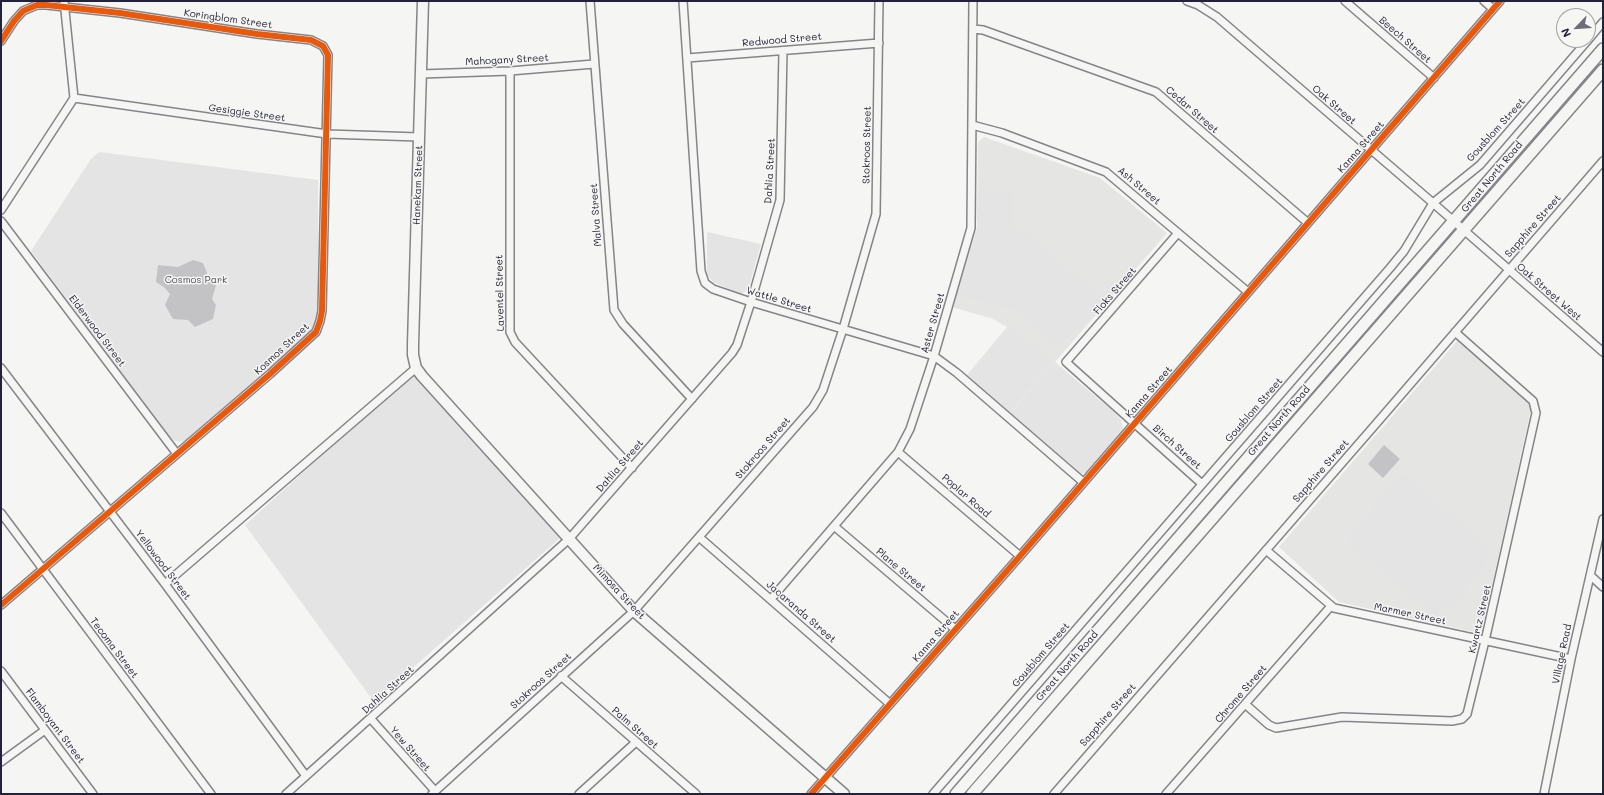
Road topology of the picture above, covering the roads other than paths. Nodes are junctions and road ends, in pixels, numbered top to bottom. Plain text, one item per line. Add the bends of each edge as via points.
1 (423, 1) edge
2 (590, 1) edge
3 (683, 1) edge
4 (879, 1) edge
5 (973, 1) edge
6 (1187, 1) edge
7 (1345, 1) edge
8 (1484, 1) edge
9 (1500, 1) edge
10 (1199, 3) edge
11 (64, 4) edge
12 (1493, 9) junction
13 (1603, 22) edge
14 (973, 29) junction
15 (1596, 30) edge
16 (1, 41) edge
17 (879, 43) junction
18 (323, 46) joint
19 (1581, 48) edge
20 (1603, 48) edge
21 (783, 50) junction
22 (687, 58) junction
23 (594, 64) junction
24 (1603, 70) edge
25 (510, 71) junction
26 (421, 74) junction
27 (1434, 78) junction
28 (74, 98) junction
29 (972, 124) junction
30 (327, 134) junction
31 (419, 137) junction
32 (1371, 151) junction
33 (1603, 161) edge
34 (1433, 203) junction
35 (1, 210) edge
36 (1, 221) edge
37 (1454, 221) junction
38 (1308, 223) junction
39 (1464, 230) junction
40 (1178, 233) junction
41 (1509, 270) junction
42 (1248, 292) junction
43 (751, 302) junction
44 (844, 329) junction
45 (1455, 332) junction
46 (1603, 352) edge
47 (934, 356) junction
48 (1066, 362) joint
49 (1, 368) edge
50 (416, 368) junction
51 (692, 399) junction
52 (1135, 423) junction
53 (898, 452) junction
54 (177, 454) junction
55 (632, 468) junction
56 (1083, 482) junction
57 (1202, 484) junction
58 (110, 511) junction
59 (1, 513) edge
60 (1603, 519) edge
61 (834, 526) junction
62 (699, 537) junction
63 (569, 539) junction
64 (1266, 550) junction
65 (1020, 556) junction
66 (43, 569) junction
67 (1590, 576) junction
68 (165, 584) junction
69 (1603, 587) edge
70 (771, 599) junction
71 (1, 605) edge
72 (1331, 606) junction
73 (634, 611) junction
74 (1112, 614) junction
75 (1122, 622) junction
76 (955, 629) junction
77 (1485, 640) junction
78 (1571, 659) junction
79 (1, 671) edge
80 (561, 676) junction
81 (890, 704) junction
82 (1245, 704) junction
83 (371, 719) junction
84 (45, 730) junction
85 (636, 742) junction
86 (1, 762) edge
87 (306, 776) junction
88 (825, 778) junction
89 (433, 793) edge
90 (93, 794) edge
91 (211, 794) edge
92 (286, 794) edge
93 (579, 794) edge
94 (696, 794) edge
95 (811, 794) edge
96 (844, 794) edge
97 (933, 794) edge
98 (956, 794) edge
99 (972, 794) edge
100 (1054, 794) edge
101 (1166, 794) edge
102 (1544, 794) edge

1 - 26 street, Hanekam Street
2 - 23 street, Malva Street
3 - 22 street, Wattle Street
4 - 17 street, Stokroos Street
5 - 14 street, Aster Street
6 - 10 street, Oak Street
7 - 27 street, Beech Street
8 - 12 street
9 - 12 street, Kanna Street
10 - 32 street, Oak Street
11 - 16 street, Koringblom Street via 37,6 23,11
11 - 18 street, Koringblom Street via 311,40
11 - 28 street
12 - 27 street, Kanna Street
13 - 15 street, Gousblom Street
14 - 29 street, Aster Street
14 - 38 street, Cedar Street via 983,30 1156,92
17 - 21 street, Redwood Street
17 - 44 street, Stokroos Street via 876,214
18 - 30 street, Kosmos Street via 328,56
19 - 34 street, Gousblom Street via 1480,165
20 - 37 main road, Great North Road
21 - 22 street, Redwood Street
21 - 43 street, Dahlia Street via 780,200
22 - 43 street, Wattle Street via 701,271 709,287
23 - 25 street, Mahogany Street
23 - 51 street, Malva Street via 614,310 623,324
24 - 39 main road, Great North Road
25 - 26 street, Mahogany Street
25 - 55 street, Laventel Street via 510,332 515,342
26 - 31 street, Hanekam Street
27 - 32 street, Kanna Street
28 - 30 street, Gesiggie Street
28 - 35 street
29 - 40 street, Ash Street via 1106,172
29 - 47 street, Aster Street via 971,228
30 - 31 street, Gesiggie Street
30 - 54 street, Kosmos Street via 322,304 319,327 313,336
31 - 50 street, Hanekam Street via 413,355
32 - 34 street, Oak Street
32 - 38 street, Kanna Street
33 - 41 street, Sapphire Street
34 - 37 street, Oak Street
34 - 57 street, Gousblom Street via 1404,251
36 - 54 street, Elderwood Street
37 - 39 street, Oak Street
37 - 74 main road, Great North Road
38 - 42 street, Kanna Street
39 - 41 street, Oak Street West
39 - 75 main road, Great North Road
40 - 42 street, Ash Street
40 - 48 street, Floks Street
41 - 45 street, Sapphire Street
41 - 46 street, Oak Street West
42 - 52 street, Kanna Street
43 - 44 street, Wattle Street
43 - 51 street, Dahlia Street via 737,345
44 - 47 street, Wattle Street
44 - 62 street, Stokroos Street via 826,383 816,402
45 - 64 street, Sapphire Street
45 - 77 street, Kwartz Street via 1533,401 1536,413
47 - 53 street, Aster Street via 910,429
47 - 56 street, Wattle Street
48 - 52 street, Birch Street
49 - 58 street, Yellowood Street
50 - 63 street, Mimosa Street
50 - 68 street
51 - 55 street, Dahlia Street
52 - 56 street, Kanna Street
52 - 57 street, Birch Street
53 - 61 street, Aster Street
53 - 65 street, Poplar Road
54 - 58 street, Kosmos Street
55 - 63 street, Dahlia Street
56 - 65 street, Kanna Street
57 - 97 street, Gousblom Street
58 - 66 street, Kosmos Street
58 - 68 street, Yellowood Street
59 - 66 street, Tecoma Street
60 - 67 street, Village Road
61 - 70 street, Aster Street
61 - 76 street, Plane Street
62 - 70 street, Jacaranda Street
62 - 73 street, Stokroos Street
63 - 73 street, Mimosa Street
63 - 83 street, Dahlia Street
64 - 72 street, Marmer Street
64 - 100 street, Sapphire Street
65 - 76 street, Kanna Street
66 - 71 street, Kosmos Street
66 - 91 street, Tecoma Street
67 - 69 street
67 - 78 street, Village Road
68 - 87 street, Yellowood Street
70 - 81 street, Jacaranda Street
72 - 77 street, Marmer Street
72 - 82 street, Chrome Street
73 - 80 street, Stokroos Street
73 - 88 street, Mimosa Street
74 - 75 main road
74 - 98 main road, Great North Road
75 - 99 main road, Great North Road
76 - 81 street, Kanna Street
77 - 78 street, Marmer Street
77 - 82 street, Kwartz Street via 1468,711 1462,719 1456,721 1342,717 1276,728
78 - 102 street, Village Road
79 - 84 street, Flamboyant Street
80 - 85 street, Palm Street
80 - 89 street, Stokroos Street
81 - 88 street, Kanna Street
82 - 101 street, Chrome Street
83 - 87 street, Dahlia Street
83 - 89 street, Yew Street
84 - 86 street
84 - 90 street, Flamboyant Street
85 - 93 street
85 - 94 street, Palm Street
87 - 92 street, Dahlia Street
88 - 95 street, Kanna Street
88 - 96 street, Mimosa Street

